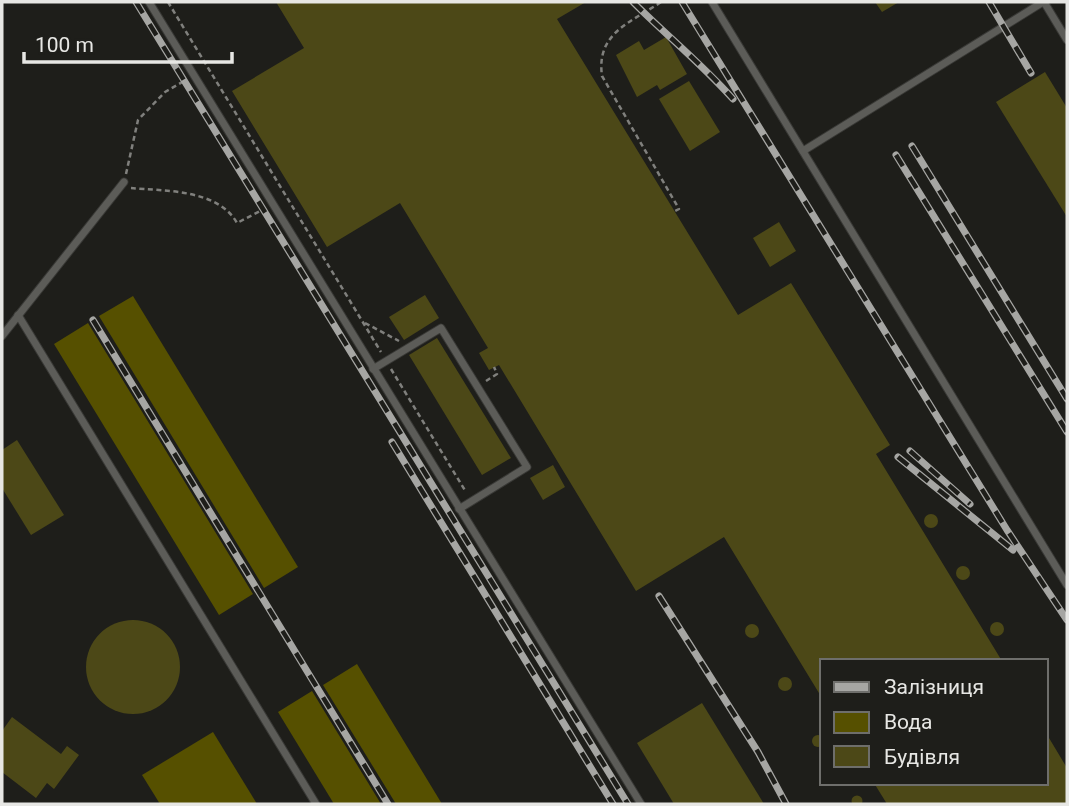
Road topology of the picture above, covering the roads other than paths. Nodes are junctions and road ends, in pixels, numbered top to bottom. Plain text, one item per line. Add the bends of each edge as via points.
1 (149, 2) edge
2 (712, 2) edge
3 (1043, 2) edge
4 (1067, 40) edge
5 (803, 151) junction
6 (124, 182) road end
7 (18, 316) junction
8 (2, 336) edge
9 (373, 369) junction
10 (459, 509) junction
11 (1067, 585) edge
12 (316, 804) edge
13 (640, 804) edge

1 - 9 lane
2 - 5 lane
3 - 4 lane
3 - 5 lane
5 - 11 lane
6 - 7 lane
7 - 8 lane
7 - 12 lane
9 - 10 lane
9 - 10 lane via 441,328 527,467
10 - 13 lane

